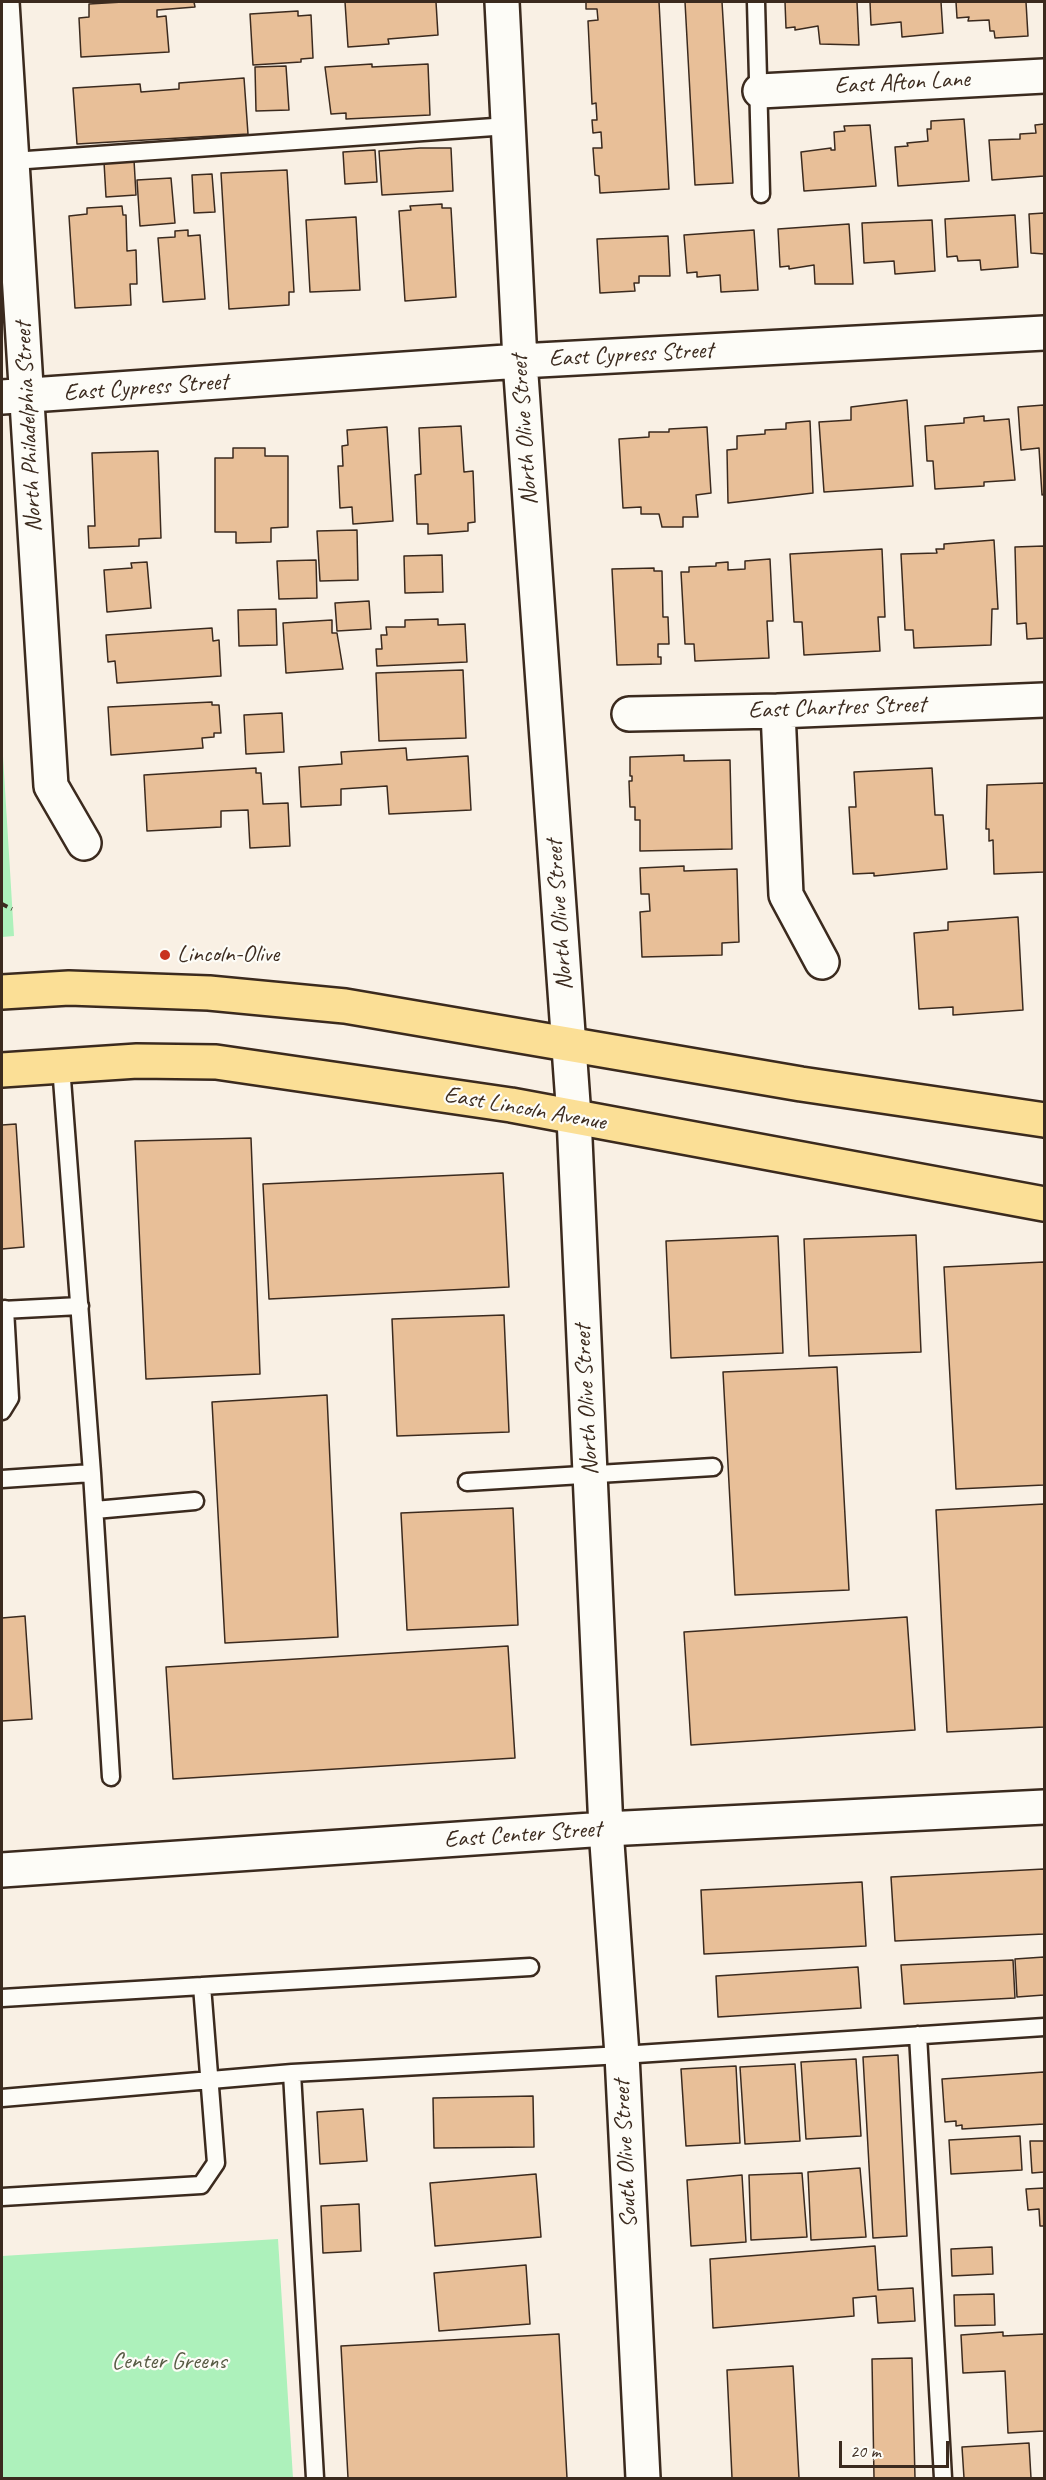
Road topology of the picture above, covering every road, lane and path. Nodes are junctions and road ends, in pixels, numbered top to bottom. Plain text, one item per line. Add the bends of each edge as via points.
1 (2, 2) edge
2 (502, 2) edge
3 (756, 2) edge
4 (1044, 76) edge
5 (760, 91) junction
6 (508, 126) junction
7 (13, 160) junction
8 (761, 194) dead end
9 (1044, 333) edge
10 (520, 361) junction
11 (14, 397) edge
12 (1044, 700) edge
13 (778, 711) junction
14 (629, 714) dead end
15 (84, 843) dead end
16 (2, 904) edge
17 (12, 909) dead end
18 (822, 962) dead end
19 (2, 992) edge
20 (569, 1045) junction
21 (61, 1066) junction
22 (2, 1070) edge
23 (574, 1117) junction
24 (1044, 1120) edge
25 (1044, 1204) edge
26 (80, 1306) junction
27 (3, 1309) edge
28 (2, 1411) edge
29 (713, 1467) dead end
30 (92, 1473) junction
31 (590, 1475) junction
32 (2, 1479) edge
33 (467, 1482) dead end
34 (195, 1501) dead end
35 (95, 1510) junction
36 (111, 1777) dead end
37 (1044, 1807) edge
38 (606, 1829) junction
39 (2, 1870) edge
40 (530, 1967) dead end
41 (202, 1986) junction
42 (2, 1998) edge
43 (1044, 2027) edge
44 (918, 2035) junction
45 (622, 2055) junction
46 (292, 2073) junction
47 (210, 2081) junction
48 (2, 2098) edge
49 (2, 2196) edge
50 (315, 2478) edge
51 (643, 2478) edge
52 (943, 2478) edge

1 - 7 street, North Philadelphia Street
2 - 6 street, North Olive Street
3 - 5 lane
4 - 5 street, East Afton Lane
5 - 8 lane
6 - 7 lane
6 - 10 street, North Olive Street
7 - 11 street, North Philadelphia Street
9 - 10 street, East Cypress Street
10 - 11 street, East Cypress Street
10 - 20 street, North Olive Street
11 - 15 street, North Philadelphia Street via 51,786
12 - 13 street, East Chartres Street
13 - 14 street, East Chartres Street
13 - 18 street via 786,895
16 - 17 path
19 - 20 main road via 69,988 220,994 345,1006
20 - 23 street, North Olive Street
20 - 24 main road
21 - 22 main road, East Lincoln Avenue
21 - 23 main road, East Lincoln Avenue via 137,1061 216,1062
21 - 26 lane
23 - 25 main road, East Lincoln Avenue
23 - 31 street, North Olive Street
26 - 27 lane
26 - 30 lane
27 - 28 lane via 10,1398
29 - 31 lane
30 - 32 lane
30 - 35 lane
31 - 33 lane
31 - 38 street, North Olive Street
34 - 35 lane
35 - 36 lane
37 - 38 street, East Center Street
38 - 39 street, East Center Street
38 - 45 street, South Olive Street
40 - 41 lane
41 - 42 lane
41 - 47 lane
43 - 44 lane
44 - 45 lane
44 - 52 lane
45 - 46 lane
45 - 51 street, South Olive Street
46 - 47 lane
46 - 50 lane
47 - 48 lane
47 - 49 lane via 216,2163 201,2185

